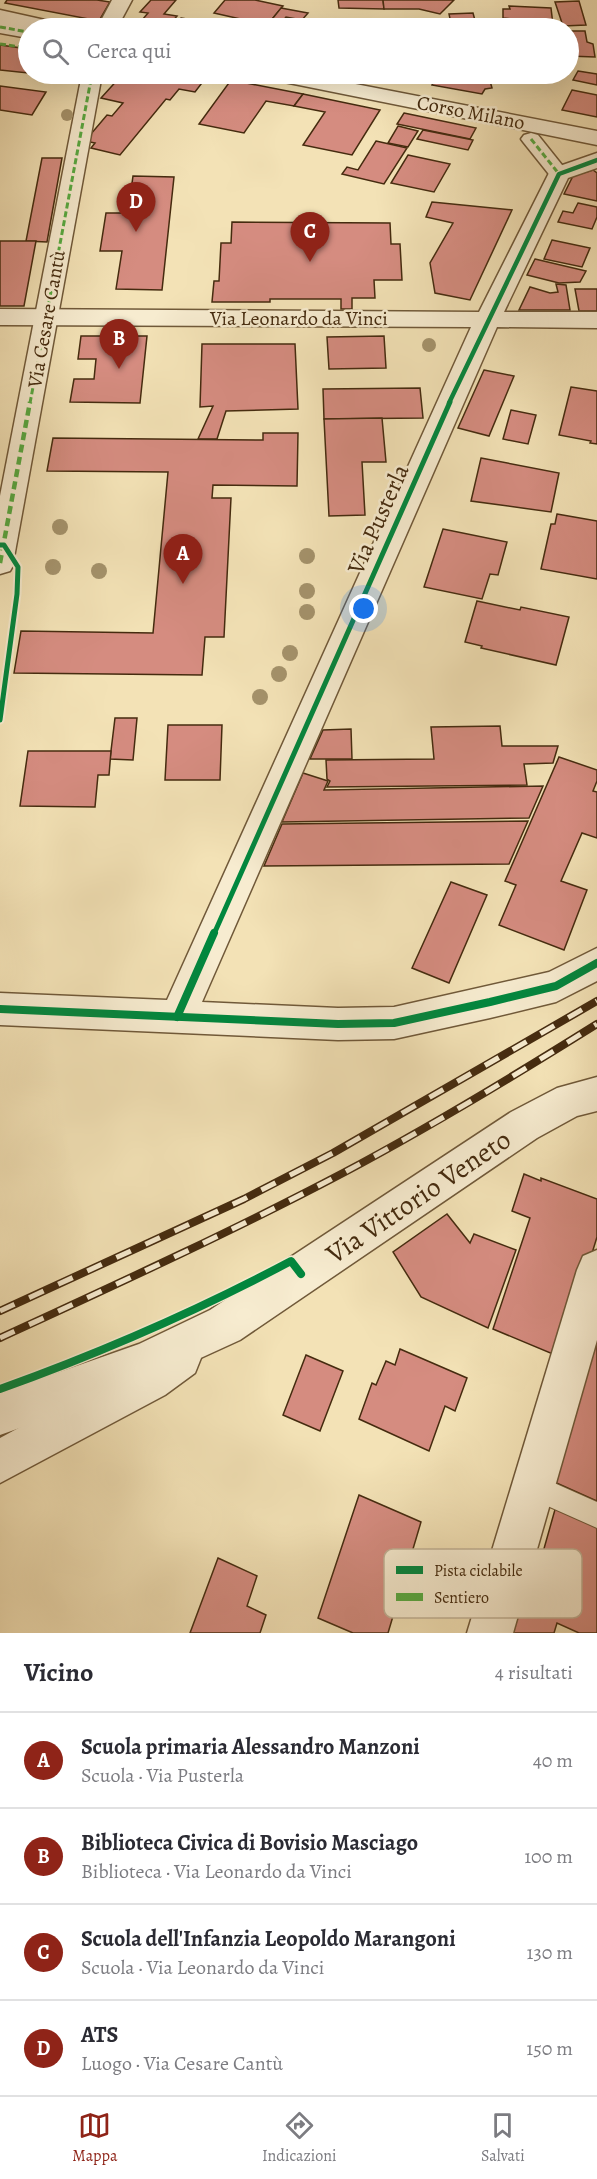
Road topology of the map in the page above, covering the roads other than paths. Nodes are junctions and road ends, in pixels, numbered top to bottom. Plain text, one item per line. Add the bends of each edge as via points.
1 (122, 0) edge
2 (0, 16) edge
3 (112, 18) edge
4 (18, 20) edge
5 (0, 27) edge
6 (18, 30) edge
7 (0, 44) edge
8 (18, 47) edge
9 (90, 84) edge
10 (324, 84) edge
11 (597, 138) edge
12 (531, 139) dead end
13 (597, 160) edge
14 (559, 174) junction
15 (0, 317) edge
16 (46, 317) junction
17 (487, 319) junction
18 (597, 320) edge
19 (0, 564) edge
20 (597, 963) edge
21 (0, 1009) edge
22 (177, 1017) junction
23 (597, 1094) edge
24 (597, 1270) edge
25 (225, 1325) junction
26 (0, 1414) edge
27 (0, 1461) edge
28 (534, 1487) junction
29 (597, 1515) edge
30 (515, 1549) edge
31 (495, 1618) edge
32 (490, 1633) edge

1 - 3 street
2 - 4 street
5 - 6 street
7 - 8 street
9 - 16 street, Via Cesare Cantù
10 - 11 street, Corso Milano
12 - 14 street
13 - 14 street
14 - 17 street, Via Pusterla
15 - 16 street, Via Leonardo da Vinci
16 - 17 street, Via Leonardo da Vinci
16 - 19 street, Via Cesare Cantù
17 - 18 street, Via Leonardo da Vinci
17 - 22 street, Via Pusterla
20 - 22 street via 555,986 394,1023
21 - 22 street
23 - 25 street, Via Vittorio Veneto via 570,1100 524,1125
24 - 28 street
25 - 26 street via 146,1362
25 - 27 street, Via Vittorio Veneto via 150,1380
28 - 29 lane
28 - 30 street
31 - 32 street

